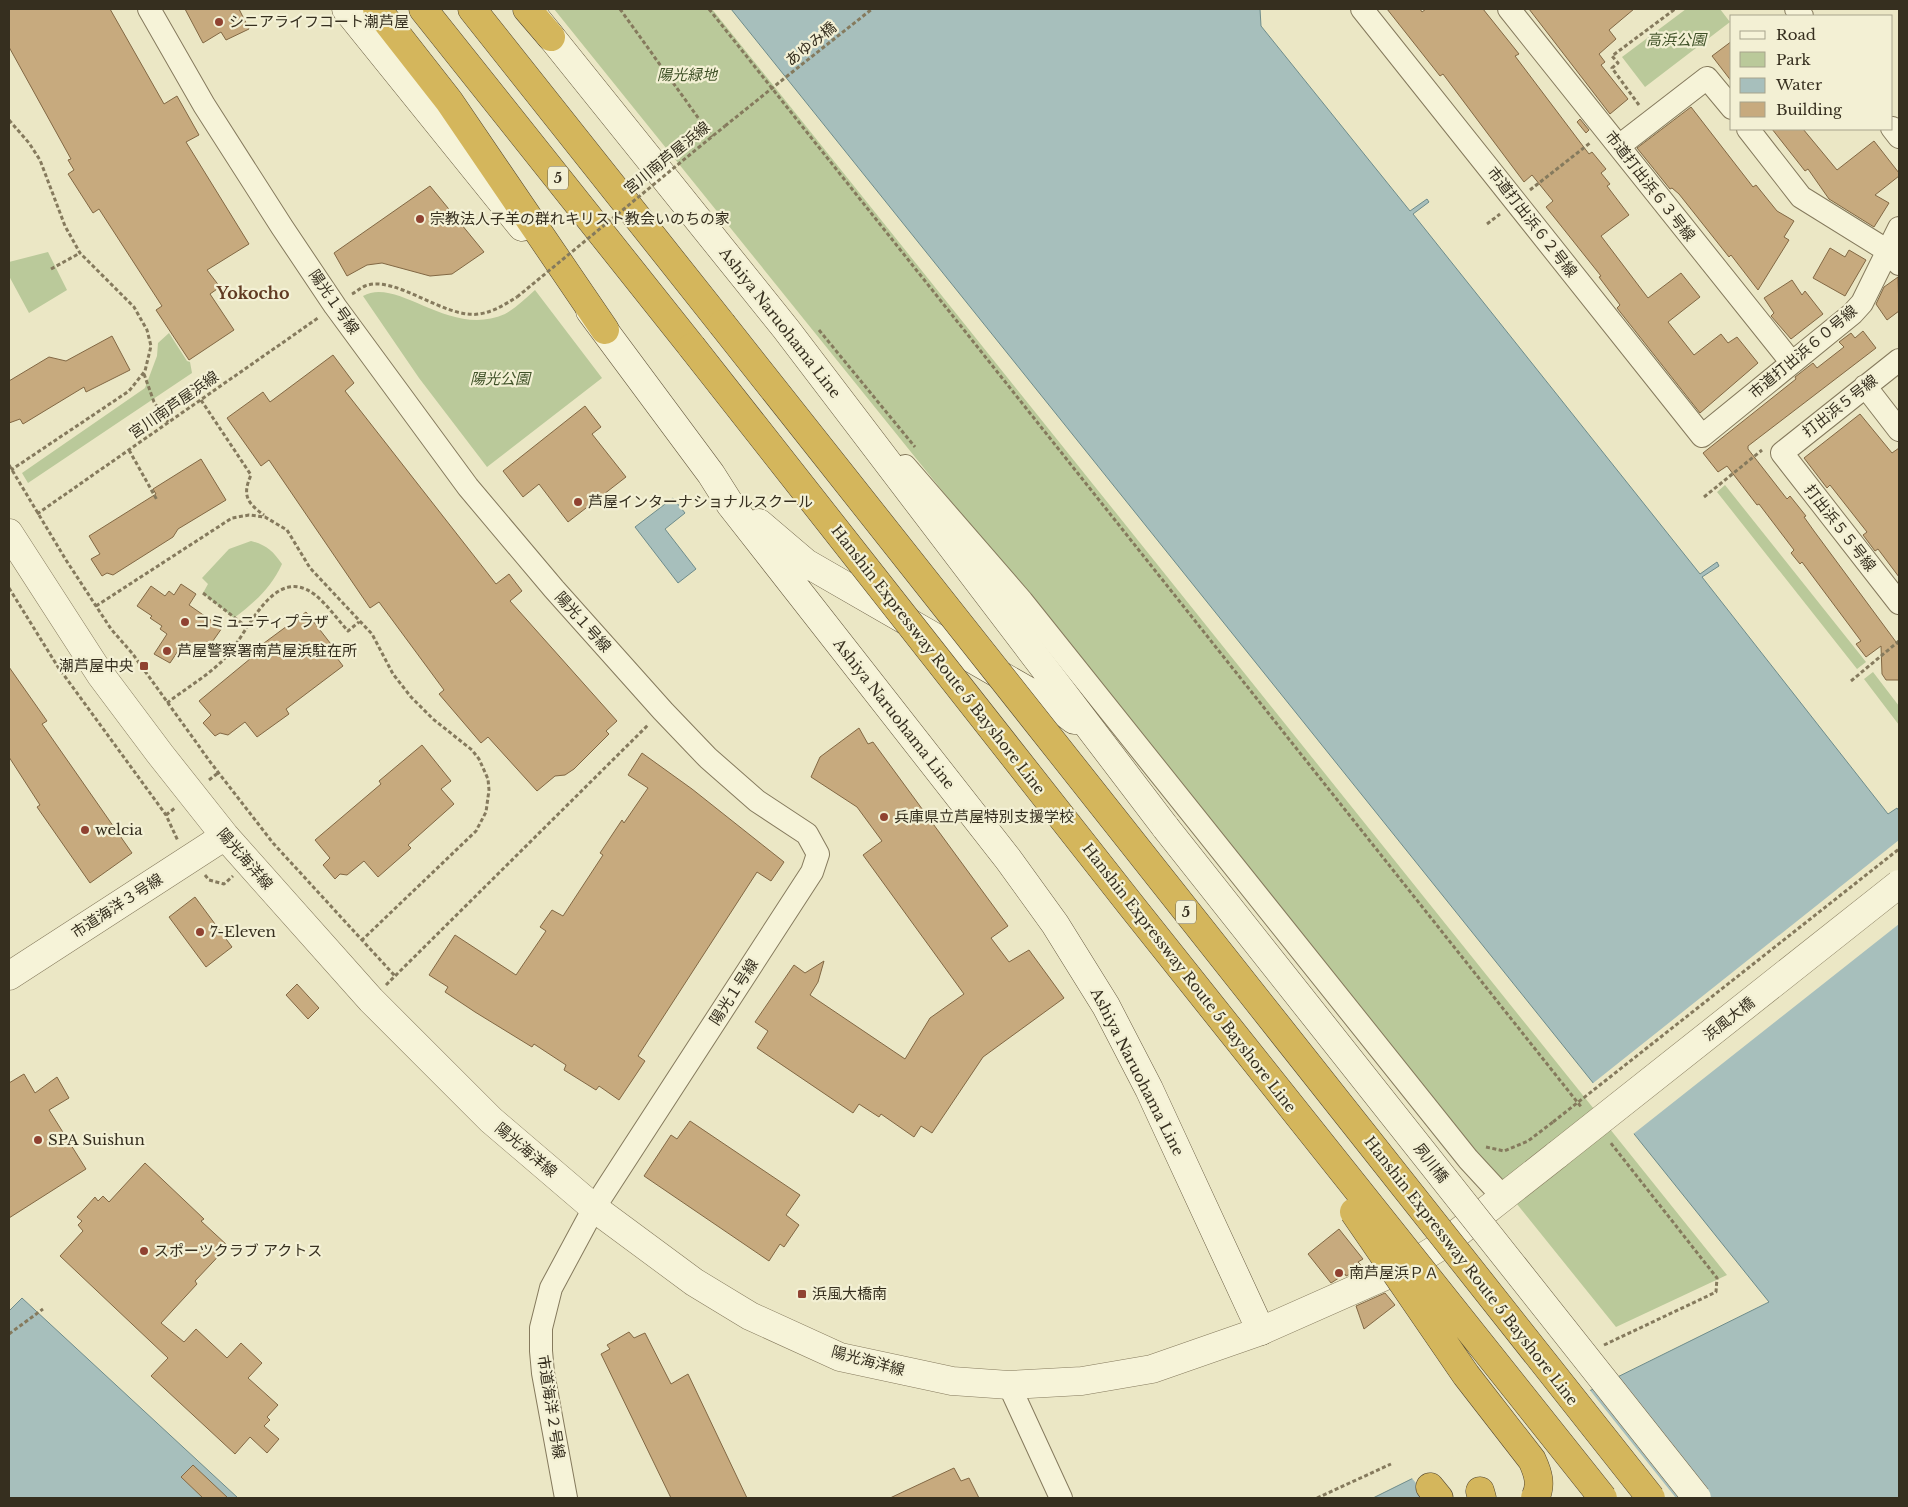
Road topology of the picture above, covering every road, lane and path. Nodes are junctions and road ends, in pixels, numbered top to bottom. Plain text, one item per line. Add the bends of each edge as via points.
1 (149, 9) edge
2 (346, 9) edge
3 (378, 9) edge
4 (423, 9) edge
5 (472, 9) edge
6 (528, 9) edge
7 (620, 9) edge
8 (709, 9) edge
9 (872, 9) edge
10 (1362, 9) edge
11 (1509, 9) edge
12 (1675, 9) edge
13 (550, 37) joint
14 (786, 77) joint
15 (1730, 106) edge
16 (1633, 109) dead end
17 (9, 120) edge
18 (1749, 130) edge
19 (712, 138) junction
20 (1612, 138) junction
21 (1516, 201) junction
22 (1486, 224) dead end
23 (1899, 228) edge
24 (80, 253) junction
25 (1894, 258) edge
26 (51, 269) dead end
27 (350, 296) dead end
28 (323, 315) dead end
29 (786, 329) junction
30 (605, 330) junction
31 (1899, 360) edge
32 (1792, 364) junction
33 (144, 373) junction
34 (1866, 386) junction
35 (200, 400) junction
36 (168, 422) junction
37 (1899, 430) edge
38 (1702, 436) joint
39 (129, 450) junction
40 (1782, 453) junction
41 (9, 465) edge
42 (11, 470) junction
43 (711, 474) junction
44 (1704, 497) dead end
45 (157, 500) dead end
46 (37, 514) junction
47 (265, 517) junction
48 (9, 533) edge
49 (9, 588) edge
50 (203, 593) dead end
51 (1899, 603) edge
52 (96, 606) junction
53 (359, 622) junction
54 (248, 628) junction
55 (1899, 641) edge
56 (1851, 681) dead end
57 (167, 703) junction
58 (663, 711) junction
59 (1097, 739) junction
60 (1166, 828) joint
61 (174, 836) dead end
62 (225, 836) junction
63 (1899, 849) edge
64 (209, 880) dead end
65 (224, 884) dead end
66 (1899, 884) edge
67 (1130, 904) junction
68 (361, 941) junction
69 (9, 976) edge
70 (395, 976) junction
71 (371, 1000) junction
72 (1588, 1114) dead end
73 (1554, 1122) dead end
74 (1606, 1138) dead end
75 (1504, 1198) junction
76 (594, 1208) junction
77 (44, 1308) dead end
78 (1261, 1331) junction
79 (9, 1334) edge
80 (1604, 1345) dead end
81 (1009, 1385) junction
82 (1391, 1464) dead end
83 (566, 1498) edge
84 (1061, 1498) edge
85 (1318, 1498) edge
86 (1535, 1498) edge
87 (1603, 1498) edge
88 (1651, 1498) edge
89 (1697, 1498) edge

1 - 58 street, 陽光１号線 via 229,146 336,306 468,486
2 - 30 main road, Ashiya Naruohama Line
3 - 30 highway via 449,101
4 - 67 highway, Hanshin Expressway Route 5 Bayshore Line / 5, bridge
5 - 88 highway, Hanshin Expressway Route 5 Bayshore Line / 5, bridge
6 - 13 highway
7 - 19 path
8 - 72 path
9 - 14 path, あゆみ橋
10 - 21 street, 市道打出浜６２号線
11 - 20 street, 市道打出浜６３号線
12 - 16 path via 1612,56 1618,63 1612,68 1640,104
13 - 29 main road, Ashiya Naruohama Line
14 - 19 path, 宮川南芦屋浜線, bridge
15 - 20 street via 1708,78
17 - 24 path via 40,160 65,226
18 - 25 street via 1801,197
19 - 27 path, 宮川南芦屋浜線, bridge via 498,309 477,314 460,313 382,284 365,286
20 - 21 path
20 - 32 street, 市道打出浜６３号線
21 - 22 path
21 - 38 street, 市道打出浜６２号線
23 - 25 street, 市道打出浜６０号線
24 - 26 path
24 - 33 path via 139,314 151,346
25 - 32 street, 市道打出浜６０号線 via 1852,314
28 - 35 path, 宮川南芦屋浜線
29 - 59 main road, Ashiya Naruohama Line
29 - 75 street via 1022,601 1468,1159
30 - 43 main road, Ashiya Naruohama Line
31 - 34 street, 打出浜５号線
32 - 38 street, 市道打出浜６０号線
33 - 36 path via 154,402
33 - 42 path via 129,391
34 - 37 street
34 - 40 street, 打出浜５号線
35 - 36 path, 宮川南芦屋浜線
35 - 47 path via 251,475 245,488 250,506
36 - 39 path, 宮川南芦屋浜線
39 - 45 path
39 - 46 path, 宮川南芦屋浜線
40 - 44 path via 1773,441
40 - 51 street, 打出浜５５号線
41 - 42 path
42 - 46 path
43 - 59 main road, Ashiya Naruohama Line via 759,523 806,563 1061,710
43 - 78 main road, Ashiya Naruohama Line via 730,504 1008,859 1055,924 1106,1006 1149,1089
46 - 52 path
47 - 52 path via 240,516 225,522
47 - 53 path via 287,530 306,563
48 - 62 main road, 陽光海洋線 via 100,674
49 - 61 path via 58,666 166,815
50 - 54 path
52 - 57 path
53 - 54 path via 348,631 315,595 308,590 291,587 268,598
53 - 68 path via 372,634 393,674 418,706 479,759 489,790 486,812 476,831
54 - 57 path via 226,657
55 - 56 path
57 - 68 path via 273,843
58 - 70 path
58 - 76 street, 陽光１号線 via 708,758 750,795 806,834 818,854 812,872
59 - 60 main road, Ashiya Naruohama Line
60 - 89 main road, 夙川橋, bridge
62 - 69 main road, 市道海洋３号線
62 - 71 main road, 陽光海洋線
63 - 73 path, bridge
64 - 65 path
66 - 75 main road, 浜風大橋, bridge
67 - 86 highway, bridge via 1180,981 1310,1149 1466,1375 1532,1460 1538,1472
67 - 87 highway, Hanshin Expressway Route 5 Bayshore Line / 5, bridge
68 - 70 path
70 - 71 path
71 - 76 main road, 陽光海洋線 via 491,1120
74 - 80 path via 1718,1278 1716,1292
75 - 78 main road, 陽光海洋線 via 1441,1246 1410,1265
76 - 81 main road, 陽光海洋線 via 702,1286 750,1316 840,1356 952,1381
76 - 83 street, 市道海洋２号線 via 551,1288 542,1328 542,1373
77 - 79 path
78 - 81 main road, 陽光海洋線 via 1152,1368 1082,1381
81 - 84 street
82 - 85 path

